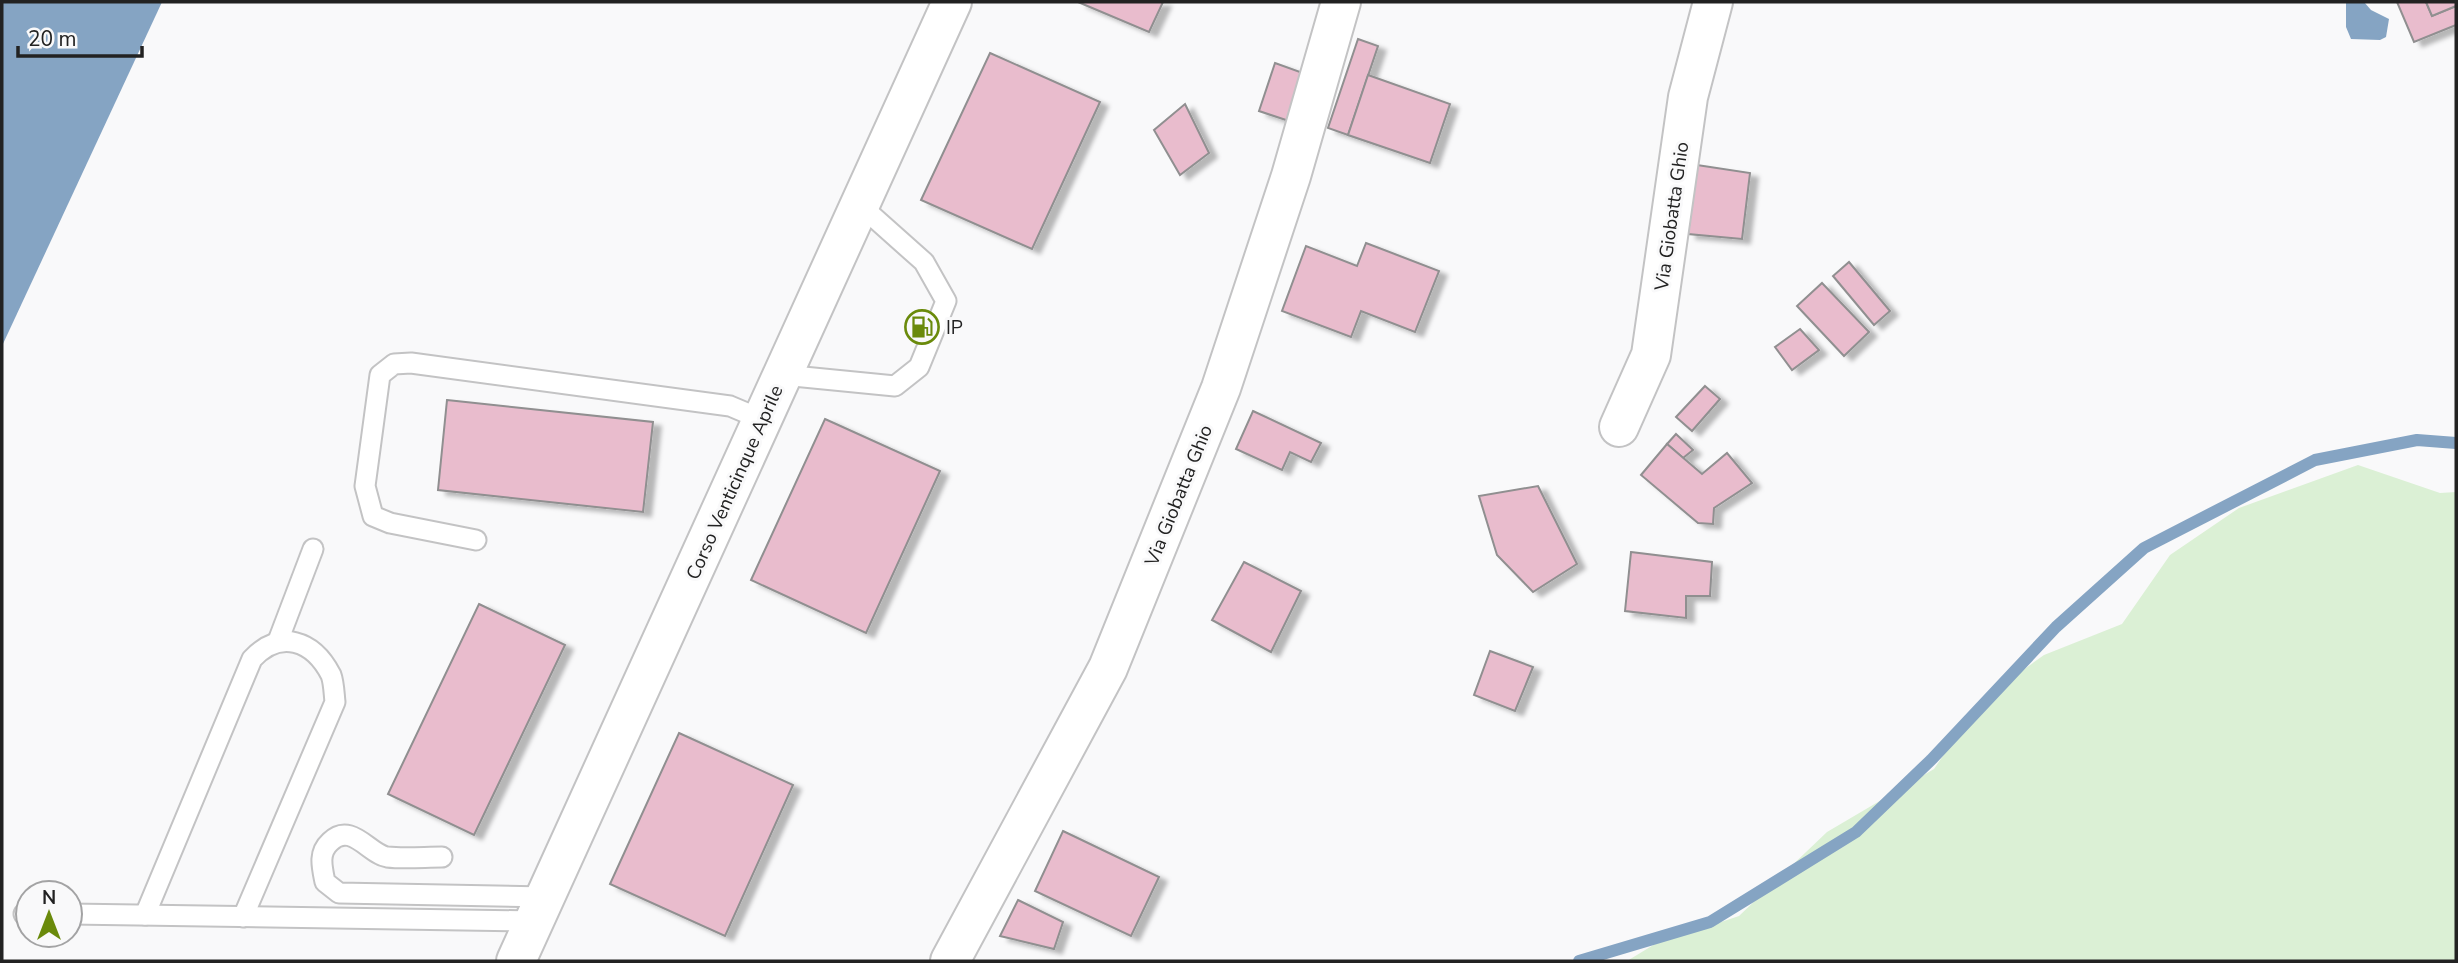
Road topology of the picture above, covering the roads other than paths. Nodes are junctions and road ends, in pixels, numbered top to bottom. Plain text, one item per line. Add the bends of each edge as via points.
1 (952, 2) edge
2 (1341, 2) edge
3 (1713, 2) edge
4 (860, 205) junction
5 (783, 375) junction
6 (763, 419) junction
7 (1619, 427) dead end
8 (476, 540) dead end
9 (313, 549) dead end
10 (278, 641) junction
11 (442, 857) dead end
12 (540, 909) junction
13 (84, 914) edge
14 (145, 915) junction
15 (243, 917) junction
16 (516, 961) edge
17 (950, 961) edge

1 - 4 street, Corso Venticinque Aprile
2 - 17 street, Via Giobatta Ghio via 1291,176 1221,388 1108,668
3 - 7 street, Via Giobatta Ghio via 1688,97 1651,355
4 - 5 street, Corso Venticinque Aprile
4 - 5 lane via 924,262 946,301 919,367 895,386
5 - 6 street, Corso Venticinque Aprile
6 - 8 lane via 730,406 394,364 380,374 365,486 373,516
6 - 12 street, Corso Venticinque Aprile
9 - 10 lane
10 - 14 lane via 264,646 252,659
10 - 15 lane via 298,643 316,653 332,677 335,702
11 - 12 lane via 385,857 355,837 343,835 323,848 321,864 325,882 340,893
12 - 15 lane
12 - 16 street, Corso Venticinque Aprile
13 - 14 lane
14 - 15 lane

